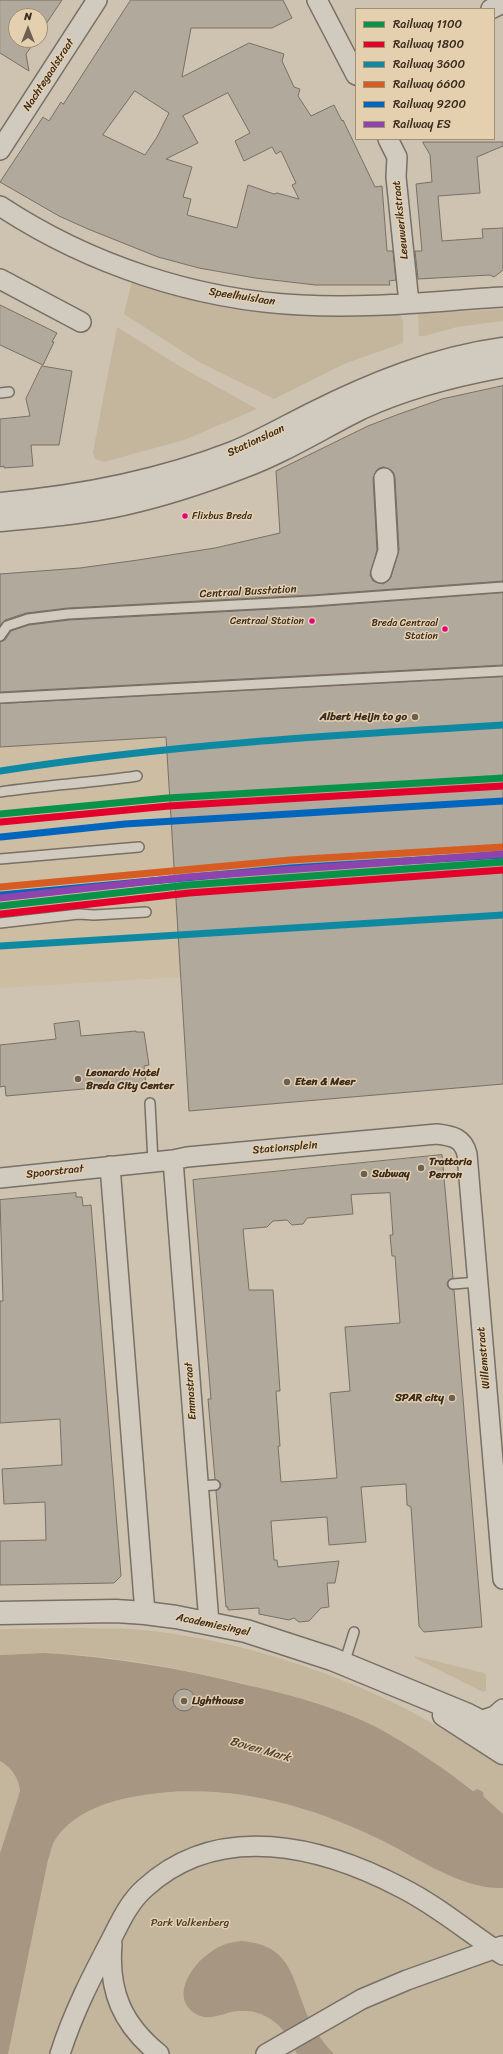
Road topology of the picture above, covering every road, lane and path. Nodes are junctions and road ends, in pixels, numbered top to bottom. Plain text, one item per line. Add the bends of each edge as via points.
1 (97, 0) edge
2 (317, 0) edge
3 (503, 3) edge
4 (493, 8) edge
5 (355, 73) edge
6 (388, 140) edge
7 (0, 150) edge
8 (0, 206) edge
9 (0, 279) edge
10 (503, 297) edge
11 (408, 303) junction
12 (81, 322) dead end
13 (503, 349) edge
14 (503, 366) edge
15 (384, 478) dead end
16 (0, 504) edge
17 (0, 520) edge
18 (389, 573) dead end
19 (503, 587) edge
20 (0, 636) edge
21 (503, 671) edge
22 (0, 698) edge
23 (137, 776) dead end
24 (0, 792) edge
25 (139, 846) dead end
26 (0, 859) edge
27 (146, 912) dead end
28 (0, 923) edge
29 (150, 1103) dead end
30 (459, 1139) joint
31 (173, 1160) junction
32 (153, 1162) junction
33 (110, 1166) junction
34 (0, 1178) edge
35 (478, 1282) junction
36 (453, 1284) dead end
37 (503, 1579) edge
38 (0, 1613) edge
39 (145, 1613) junction
40 (209, 1623) junction
41 (354, 1632) dead end
42 (344, 1664) junction
43 (414, 1694) junction
44 (503, 1709) edge
45 (480, 1721) junction
46 (503, 1734) edge
47 (503, 1753) edge
48 (113, 1936) junction
49 (500, 1950) edge
50 (272, 2050) edge
51 (60, 2054) edge
52 (159, 2054) edge

1 - 7 street, Nachtegaalstraat
2 - 5 street
3 - 4 street
6 - 11 street, Leeuwerikstraat via 397,157 396,177
8 - 11 street, Speelhuislaan via 31,226 92,256 164,281 211,293 300,305
9 - 12 street
10 - 11 street, Speelhuislaan
13 - 16 main road, Stationslaan via 452,359 387,380 234,452 177,473 81,494
14 - 17 main road, Stationslaan via 454,376 393,395 243,467 182,488 90,510
15 - 18 street
19 - 20 lane, Centraal Busstation via 312,601 68,614 28,619 8,626
21 - 22 lane
23 - 24 lane
25 - 26 lane
27 - 28 lane via 79,914
29 - 32 lane
30 - 31 street, Stationsplein via 437,1134 187,1156
30 - 35 street, Willemstraat via 467,1154
31 - 32 street, Stationsplein
31 - 40 street, Emmastraat via 207,1485
32 - 33 street, Stationsplein
33 - 34 street, Spoorstraat
33 - 39 street
35 - 36 lane
35 - 37 street, Willemstraat
38 - 39 main road, Academiesingel
39 - 40 main road, Academiesingel
40 - 42 main road, Academiesingel via 246,1631
41 - 42 lane
42 - 43 main road, Academiesingel
43 - 45 main road, Academiesingel
43 - 47 main road, Academiesingel via 460,1727
44 - 45 street via 495,1716
45 - 46 main road, Academiesingel
48 - 49 street via 131,1903 144,1888 160,1876 222,1848 280,1846 332,1858 403,1888
48 - 51 street via 77,2007
48 - 52 street via 110,1967 119,2002 127,2020 141,2039
49 - 50 street via 407,1980 362,1999

